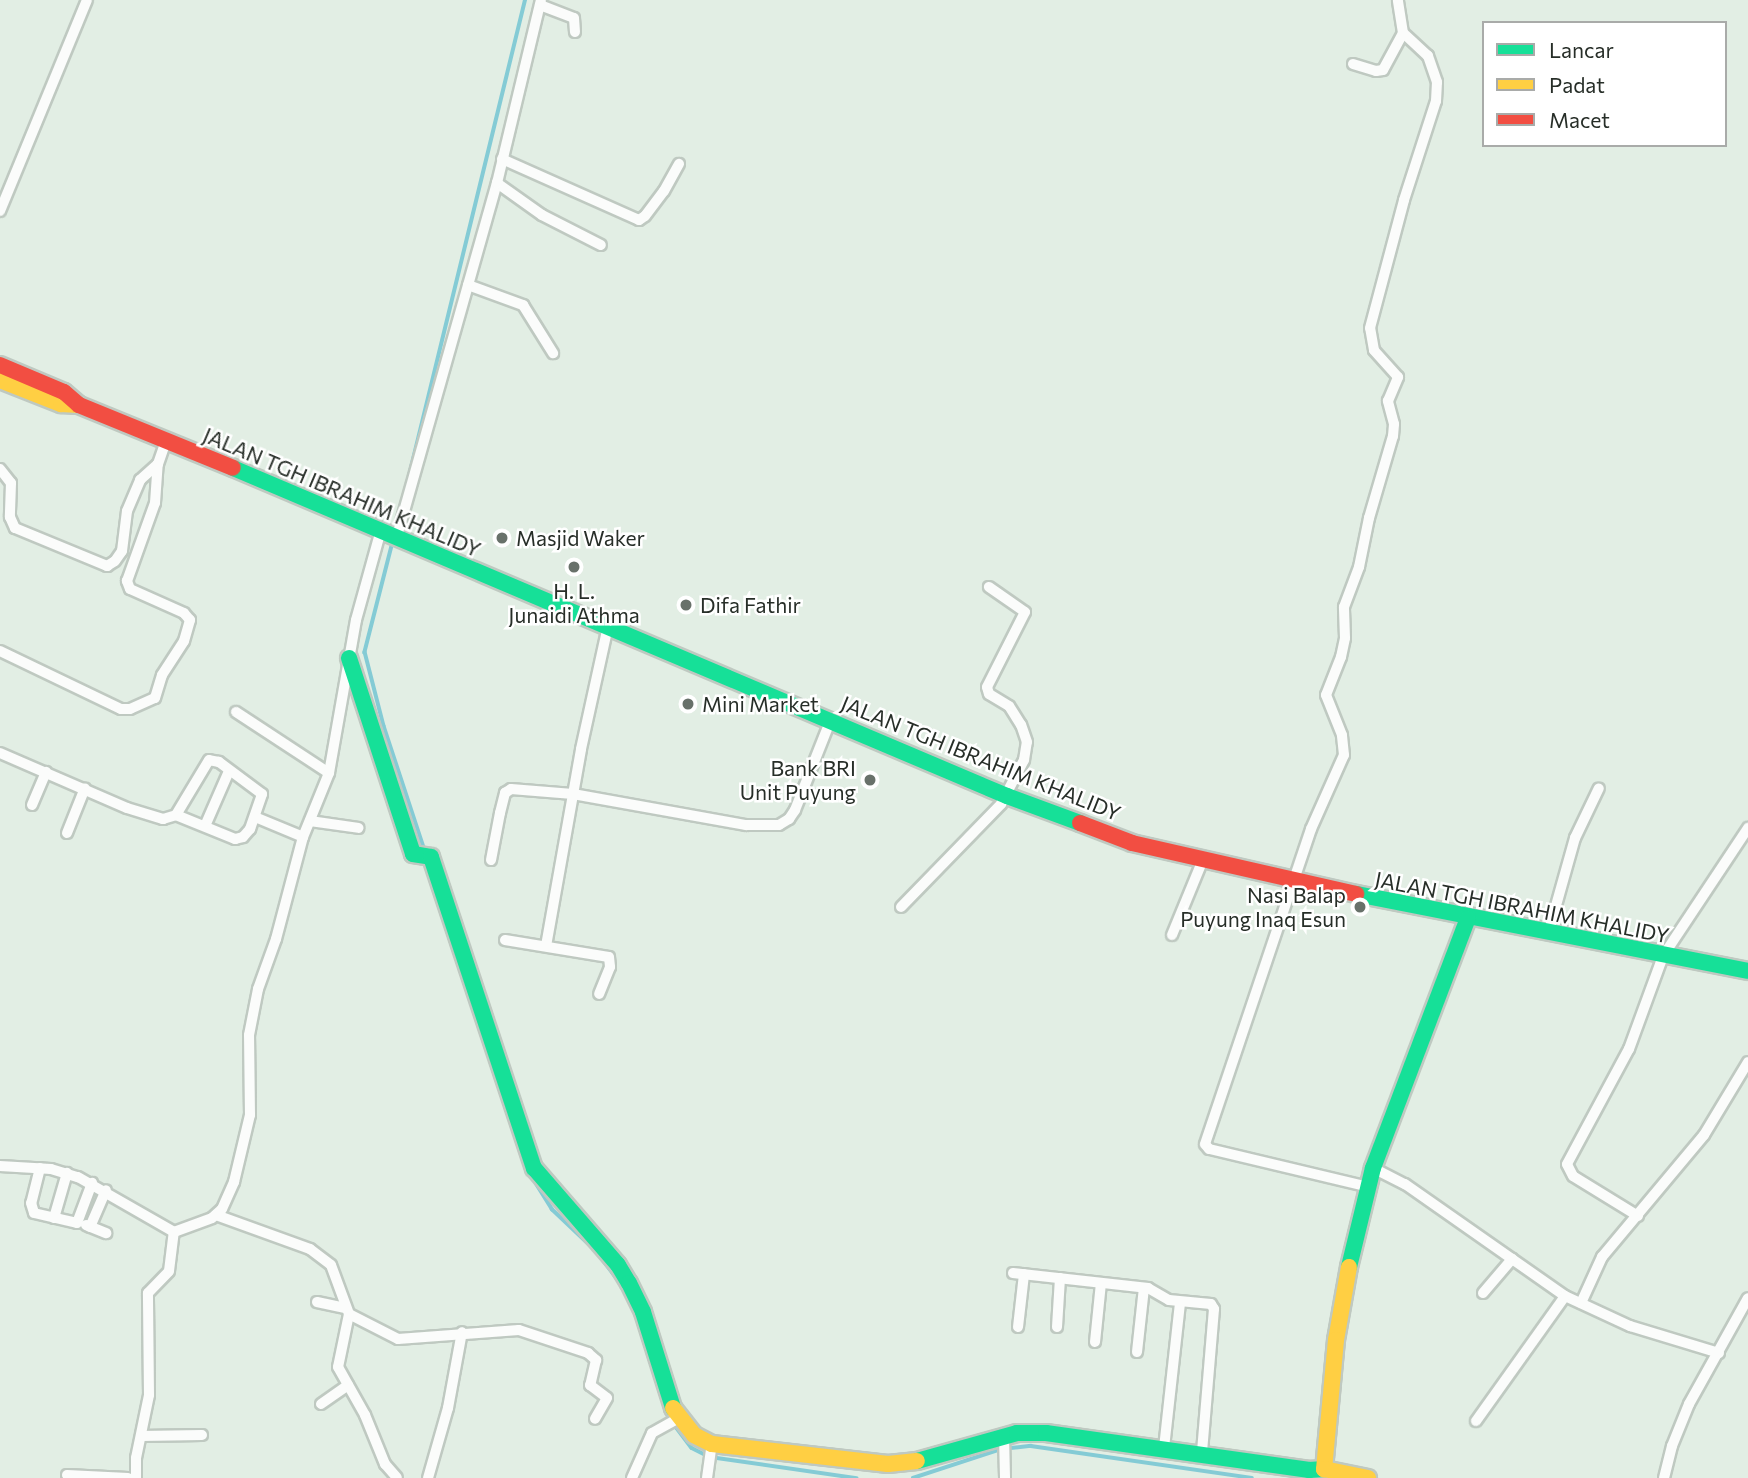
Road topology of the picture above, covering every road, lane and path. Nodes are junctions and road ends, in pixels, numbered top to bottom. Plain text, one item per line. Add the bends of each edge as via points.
1 (87, 0) edge
2 (1398, 0) edge
3 (540, 3) edge
4 (575, 32) dead end
5 (1402, 33) junction
6 (1353, 64) dead end
7 (502, 159) junction
8 (679, 164) dead end
9 (497, 183) junction
10 (0, 211) edge
11 (601, 245) dead end
12 (468, 285) junction
13 (553, 353) dead end
14 (0, 365) edge
15 (0, 380) edge
16 (79, 405) junction
17 (166, 441) junction
18 (158, 464) junction
19 (0, 470) edge
20 (389, 533) junction
21 (989, 586) dead end
22 (608, 626) junction
23 (0, 651) edge
24 (349, 658) junction
25 (236, 712) dead end
26 (831, 719) junction
27 (1, 756) edge
28 (229, 771) junction
29 (46, 772) junction
30 (328, 773) junction
31 (85, 788) junction
32 (1599, 788) dead end
33 (573, 794) junction
34 (1007, 796) junction
35 (32, 804) dead end
36 (176, 815) junction
37 (255, 817) junction
38 (310, 821) junction
39 (205, 826) junction
40 (359, 828) dead end
41 (1748, 828) edge
42 (67, 833) dead end
43 (303, 837) junction
44 (491, 860) dead end
45 (1202, 862) junction
46 (1292, 882) junction
47 (901, 907) dead end
48 (1468, 918) junction
49 (1548, 934) junction
50 (1172, 935) dead end
51 (505, 940) dead end
52 (546, 946) junction
53 (1663, 956) junction
54 (1748, 971) edge
55 (599, 994) dead end
56 (1748, 1062) edge
57 (0, 1166) edge
58 (40, 1168) junction
59 (1374, 1168) junction
60 (67, 1173) junction
61 (92, 1183) junction
62 (1369, 1187) junction
63 (106, 1190) junction
64 (216, 1215) junction
65 (1638, 1216) junction
66 (54, 1218) junction
67 (77, 1223) junction
68 (90, 1227) junction
69 (174, 1232) junction
70 (106, 1233) dead end
71 (1512, 1259) junction
72 (1060, 1278) junction
73 (1101, 1283) junction
74 (1143, 1288) junction
75 (1483, 1293) dead end
76 (1565, 1296) junction
77 (1748, 1298) edge
78 (317, 1302) dead end
79 (1180, 1302) junction
80 (1581, 1303) junction
81 (348, 1311) junction
82 (1018, 1327) dead end
83 (1057, 1327) dead end
84 (462, 1332) junction
85 (1096, 1342) dead end
86 (1137, 1352) dead end
87 (1719, 1353) junction
88 (348, 1385) junction
89 (321, 1404) dead end
90 (595, 1419) dead end
91 (674, 1420) junction
92 (1475, 1421) dead end
93 (202, 1435) dead end
94 (141, 1436) junction
95 (1004, 1444) junction
96 (1164, 1448) junction
97 (710, 1452) junction
98 (1202, 1453) junction
99 (1312, 1473) edge
100 (67, 1475) dead end
101 (128, 1478) edge
102 (136, 1478) edge
103 (397, 1478) edge
104 (428, 1478) edge
105 (632, 1478) edge
106 (707, 1478) edge
107 (1005, 1478) edge
108 (1368, 1478) edge
109 (1664, 1478) edge

1 - 10 street
2 - 5 street
3 - 4 street via 574,18
3 - 7 street
5 - 6 street via 1383,70
5 - 46 street via 1428,56 1437,82 1429,125 1370,328 1374,350 1398,375 1388,401 1394,429 1359,567 1344,607 1341,657 1326,695 1342,736 1344,755
7 - 8 street via 636,220 645,216
7 - 9 street
9 - 11 street via 542,215
9 - 12 street
12 - 13 street via 523,305
12 - 20 street
14 - 16 street, JALAN TGH IBRAHIM KHALIDY via 57,388
15 - 16 street, JALAN TGH IBRAHIM KHALIDY via 61,404
16 - 17 street, JALAN TGH IBRAHIM KHALIDY
17 - 18 street
17 - 20 street, JALAN TGH IBRAHIM KHALIDY
18 - 19 street via 140,480 127,511 122,551 107,566 15,528 10,517 11,483
18 - 23 street via 158,493 127,584 184,612 190,625 164,669 155,698 121,709
20 - 22 street, JALAN TGH IBRAHIM KHALIDY
20 - 24 street via 356,620
21 - 34 street via 1026,614 987,687 989,694 1009,706 1027,742
22 - 26 street, JALAN TGH IBRAHIM KHALIDY
22 - 33 street
24 - 30 street
24 - 91 street via 412,851 422,855 453,921 534,1168 629,1283 643,1312
25 - 30 street
26 - 33 street via 795,810 779,825 746,825
26 - 34 street, JALAN TGH IBRAHIM KHALIDY
27 - 29 street
28 - 36 street via 215,760 206,762
28 - 37 street via 261,793
28 - 39 street
29 - 31 street
29 - 35 street
30 - 38 street
31 - 36 street via 153,817
31 - 42 street
32 - 49 street via 1575,838
33 - 44 street via 507,791
33 - 52 street
34 - 45 street, JALAN TGH IBRAHIM KHALIDY via 1132,843
34 - 47 street
36 - 39 street
37 - 39 street via 240,838
37 - 43 street
38 - 40 street
38 - 43 street
41 - 53 street
43 - 64 street via 253,1014 245,1144 234,1182
45 - 46 street, JALAN TGH IBRAHIM KHALIDY
45 - 50 street
46 - 48 street, JALAN TGH IBRAHIM KHALIDY
46 - 62 street via 1206,1146
48 - 49 street, JALAN TGH IBRAHIM KHALIDY
48 - 59 street
49 - 53 street, JALAN TGH IBRAHIM KHALIDY
51 - 52 street
52 - 55 street via 609,957 610,967
53 - 54 street, JALAN TGH IBRAHIM KHALIDY
53 - 65 street via 1629,1049 1567,1166 1573,1176
56 - 65 street via 1712,1124
57 - 58 street
58 - 60 street
58 - 66 street via 31,1209
59 - 62 street
59 - 71 street via 1405,1184
60 - 61 street
60 - 66 street
61 - 63 street
61 - 67 street
62 - 99 street
63 - 68 street
63 - 69 street
64 - 69 street
64 - 81 street via 324,1258 337,1276
65 - 80 street via 1602,1257
66 - 67 street
67 - 68 street
68 - 70 street
69 - 94 street via 169,1271 148,1293 149,1395
71 - 75 street
71 - 76 street
72 - 73 street
72 - 82 street via 1018,1273
72 - 83 street
73 - 74 street
73 - 85 street
74 - 79 street
74 - 86 street
76 - 80 street
76 - 92 street
77 - 87 street
78 - 81 street
79 - 96 street
79 - 98 street via 1211,1304 1214,1309
80 - 87 street via 1630,1326
81 - 84 street via 398,1339
81 - 88 street via 348,1331 338,1363
84 - 90 street via 519,1330 592,1356 596,1363 590,1385 607,1398
84 - 104 street via 448,1408
87 - 109 street via 1681,1421
88 - 89 street
88 - 103 street via 385,1464
91 - 97 street
91 - 105 street via 652,1433
93 - 94 street
94 - 102 street
95 - 96 street via 1017,1433 1046,1433
95 - 97 street via 888,1464
95 - 107 street
96 - 98 street
97 - 106 street
98 - 99 street
99 - 108 street
100 - 101 street

